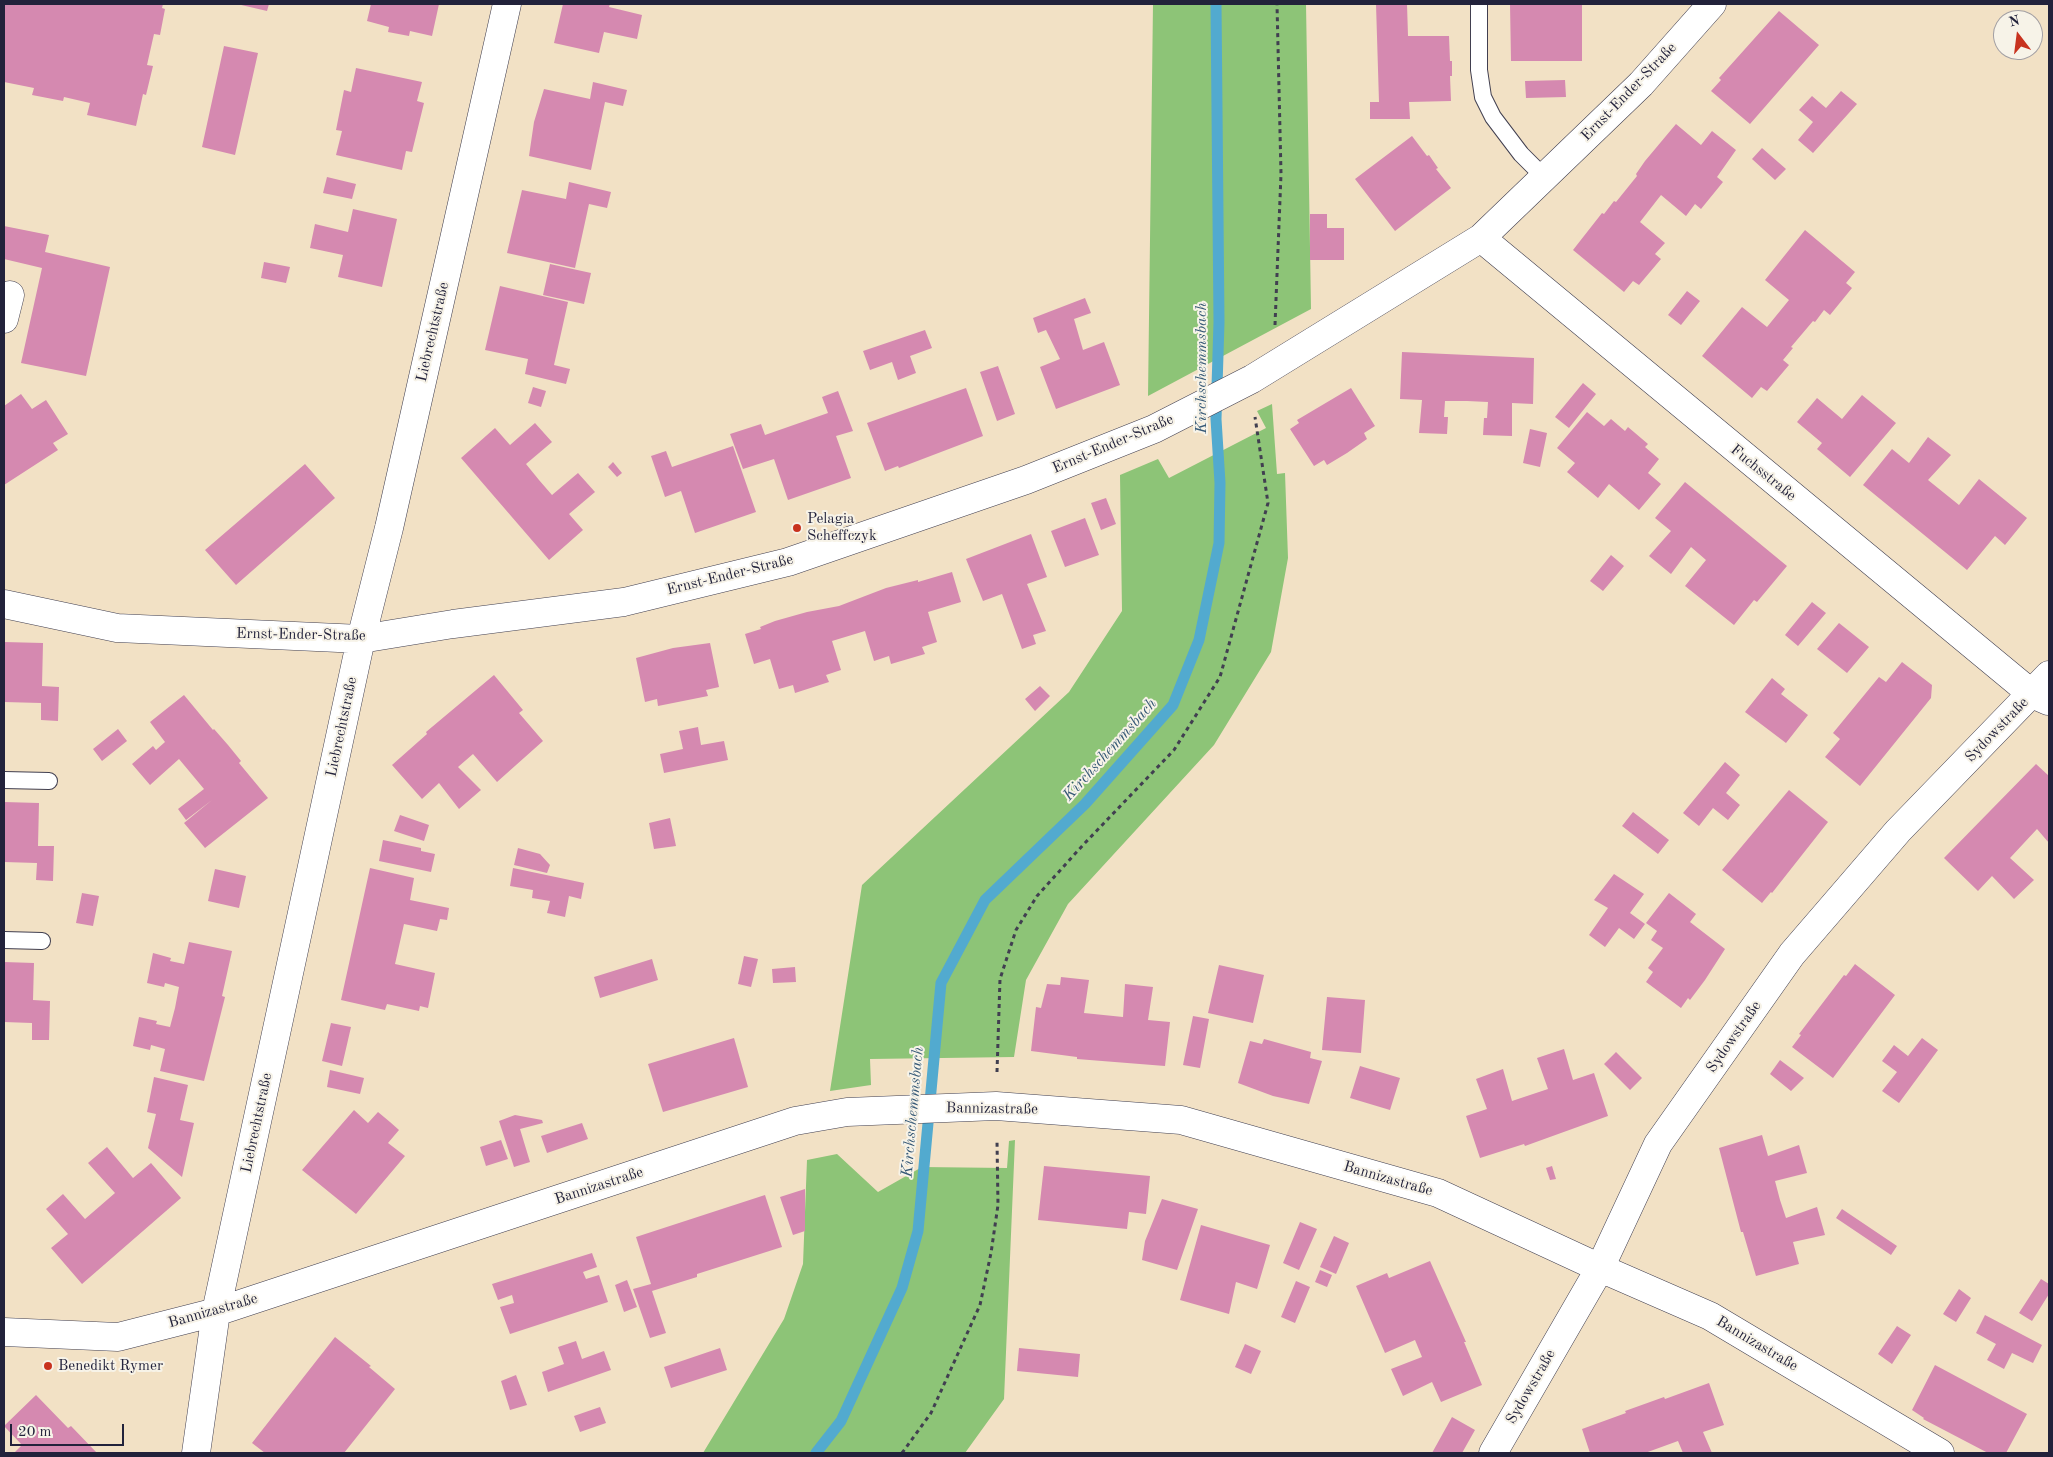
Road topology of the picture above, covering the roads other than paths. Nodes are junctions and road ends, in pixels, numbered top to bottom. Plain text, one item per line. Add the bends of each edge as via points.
1 (508, 4) edge
2 (1479, 4) edge
3 (1712, 4) edge
4 (1544, 178) junction
5 (1481, 238) junction
6 (4, 604) edge
7 (361, 639) junction
8 (2044, 690) edge
9 (4, 780) edge
10 (49, 781) dead end
11 (4, 940) edge
12 (42, 941) dead end
13 (1600, 1268) junction
14 (216, 1312) junction
15 (4, 1332) edge
16 (196, 1453) edge
17 (1493, 1453) edge
18 (1940, 1453) edge

1 - 7 street, Liebrechtstraße
2 - 4 lane via 1483,97 1498,124
3 - 4 street, Ernst-Ender-Straße via 1641,84
4 - 5 street, Ernst-Ender-Straße
5 - 7 street, Ernst-Ender-Straße via 1262,373 1154,429 1026,480 788,562 624,602
5 - 8 street, Fuchsstraße via 1648,378
6 - 7 street, Ernst-Ender-Straße via 117,628
7 - 14 street, Liebrechtstraße
8 - 13 street, Sydowstraße via 1898,831 1792,954 1658,1144
9 - 10 lane
11 - 12 lane
13 - 14 street, Bannizastraße via 1438,1193 1181,1120 996,1106 847,1112 796,1122
13 - 17 street, Sydowstraße
13 - 18 street, Bannizastraße via 1710,1316
14 - 15 street, Bannizastraße via 118,1336
14 - 16 street, Liebrechtstraße

